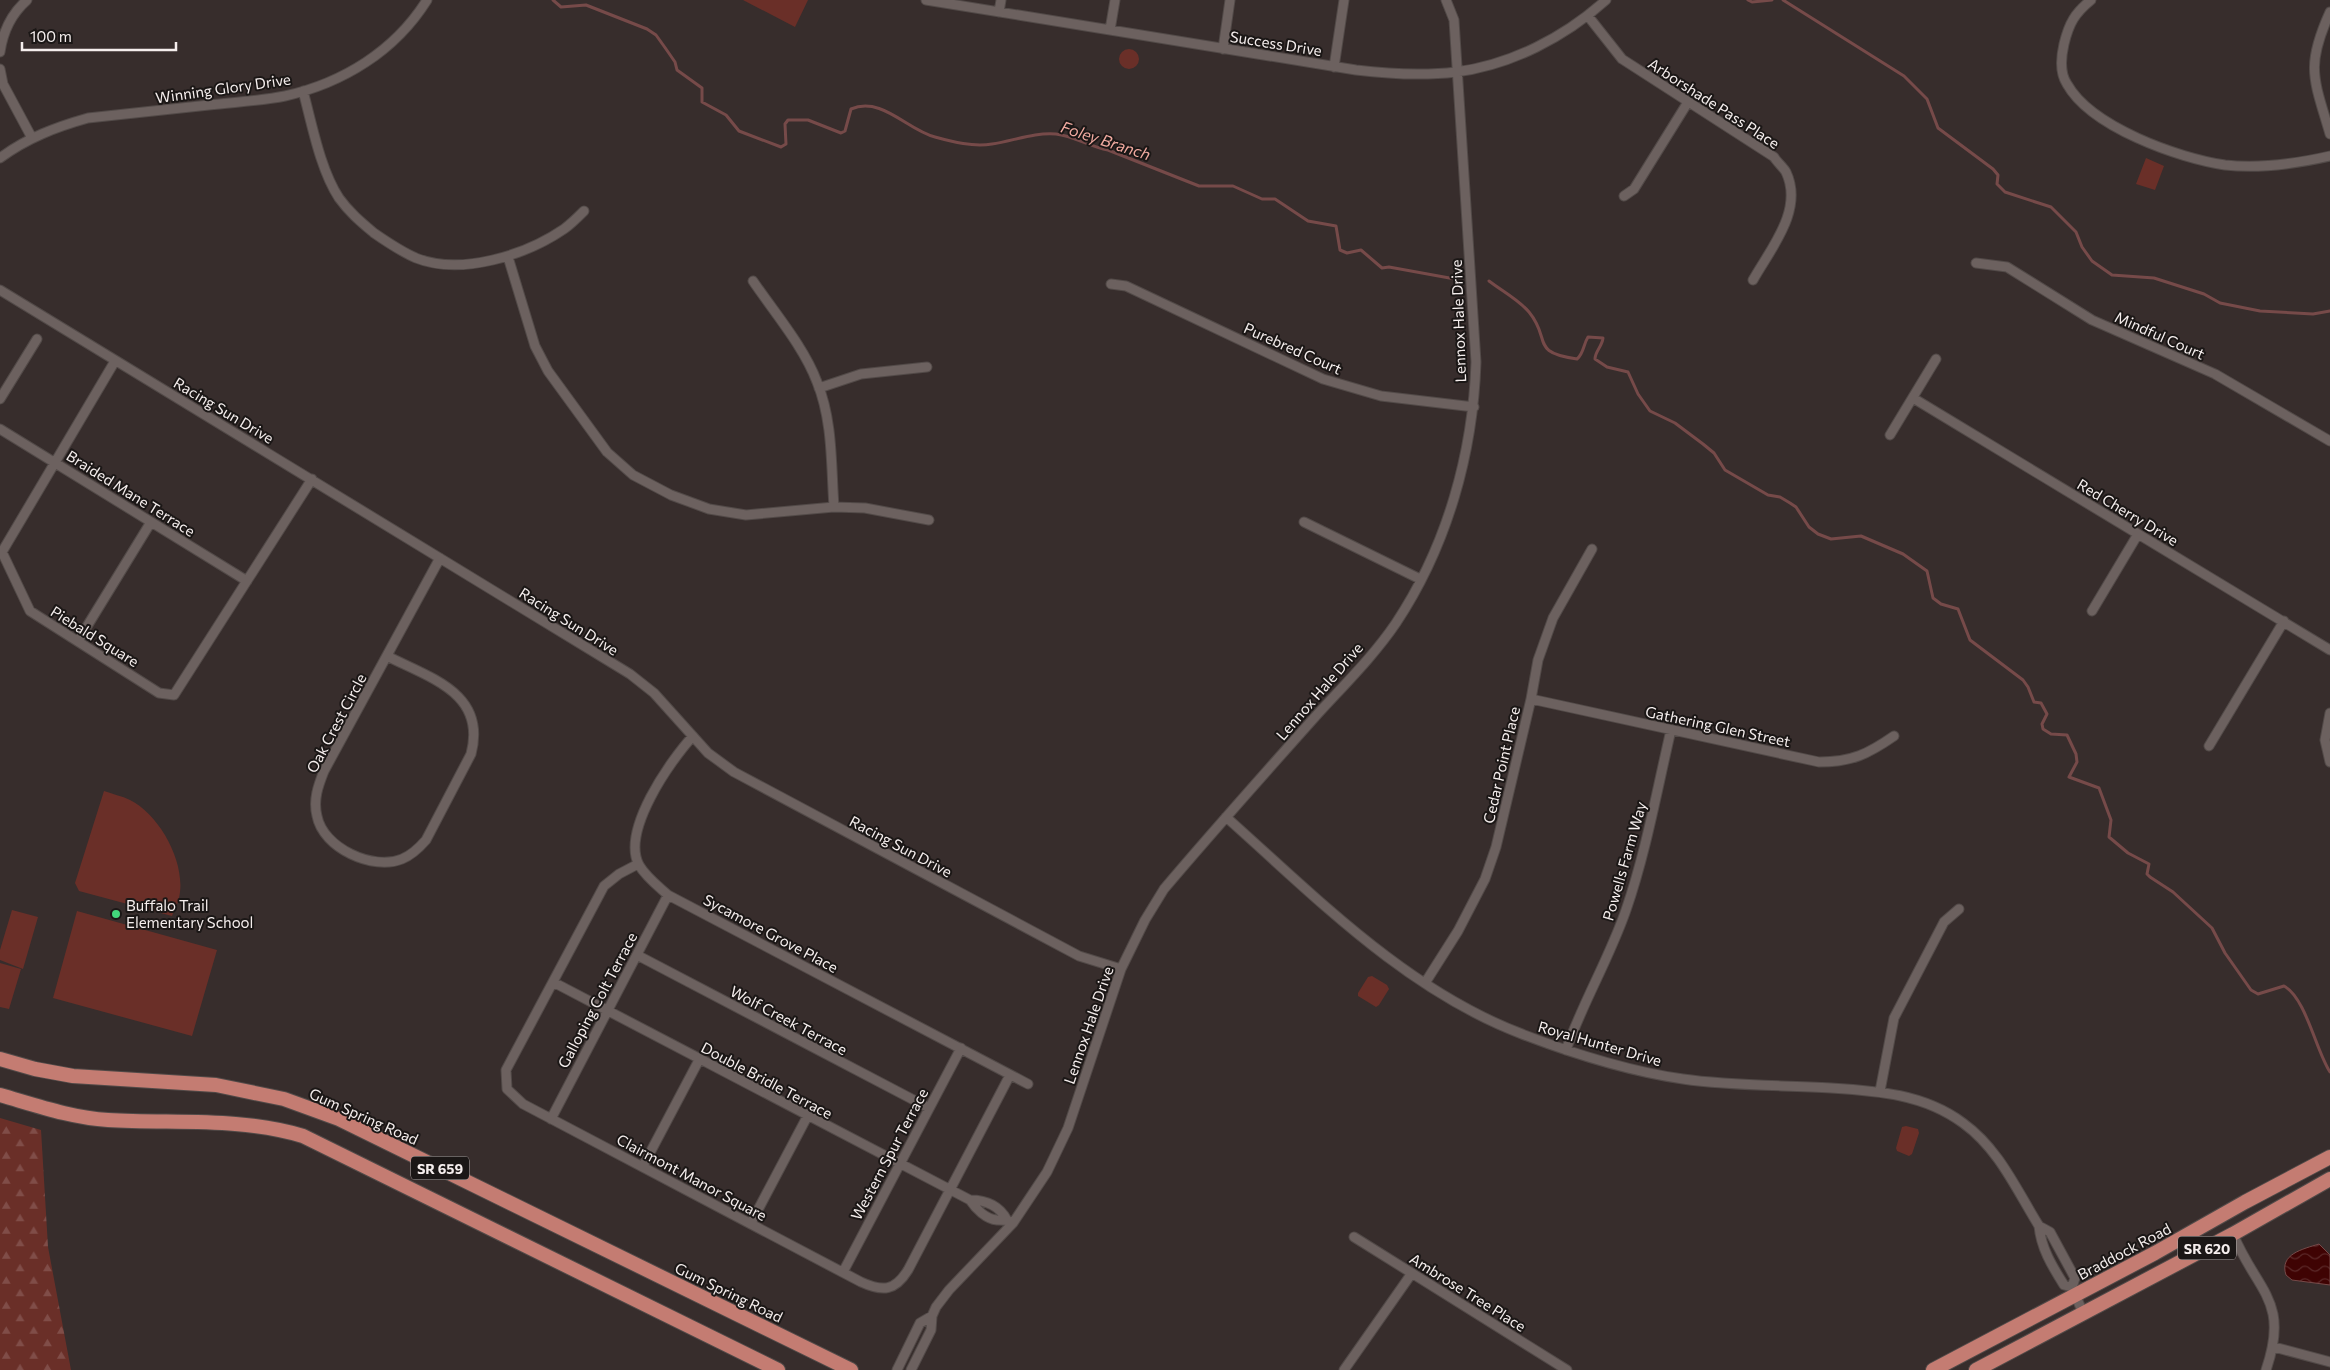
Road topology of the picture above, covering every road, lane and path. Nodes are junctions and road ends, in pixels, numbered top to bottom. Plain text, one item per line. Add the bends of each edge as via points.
1 (27, 0) edge
2 (427, 0) edge
3 (926, 0) edge
4 (1001, 0) edge
5 (1115, 0) edge
6 (1230, 0) edge
7 (1344, 0) edge
8 (1446, 0) edge
9 (1606, 0) edge
10 (2091, 0) edge
11 (999, 12) junction
12 (2330, 12) edge
13 (1588, 16) junction
14 (1110, 30) junction
15 (1223, 49) junction
16 (0, 52) edge
17 (1334, 66) junction
18 (0, 69) edge
19 (1456, 72) junction
20 (303, 90) junction
21 (1688, 102) junction
22 (2330, 134) edge
23 (32, 138) junction
24 (2330, 156) edge
25 (0, 158) edge
26 (1624, 196) dead end
27 (584, 211) dead end
28 (508, 257) junction
29 (1976, 262) dead end
30 (1753, 280) dead end
31 (753, 281) dead end
32 (1110, 284) dead end
33 (0, 290) edge
34 (37, 339) dead end
35 (1936, 359) dead end
36 (115, 361) junction
37 (927, 367) dead end
38 (819, 388) junction
39 (1913, 398) junction
40 (0, 399) edge
41 (1474, 407) junction
42 (0, 429) edge
43 (1890, 435) dead end
44 (2330, 441) edge
45 (55, 462) junction
46 (312, 479) junction
47 (834, 507) junction
48 (929, 520) dead end
49 (151, 522) junction
50 (1304, 522) dead end
51 (2138, 534) junction
52 (1592, 549) dead end
53 (440, 558) junction
54 (1420, 578) junction
55 (247, 581) junction
56 (2092, 611) dead end
57 (2284, 621) junction
58 (78, 641) junction
59 (2330, 650) edge
60 (387, 656) junction
61 (1531, 699) junction
62 (2330, 712) edge
63 (1671, 730) junction
64 (693, 736) junction
65 (1894, 736) dead end
66 (2209, 746) dead end
67 (2330, 762) edge
68 (1226, 817) junction
69 (638, 864) junction
70 (668, 895) junction
71 (1959, 909) dead end
72 (637, 955) junction
73 (1121, 969) junction
74 (553, 982) junction
75 (1426, 984) junction
76 (607, 1011) junction
77 (961, 1048) junction
78 (1566, 1050) junction
79 (0, 1059) edge
80 (699, 1060) junction
81 (1010, 1075) junction
82 (1028, 1084) dead end
83 (1880, 1091) junction
84 (0, 1095) edge
85 (928, 1108) junction
86 (807, 1117) junction
87 (550, 1119) junction
88 (2330, 1158) edge
89 (900, 1163) junction
90 (643, 1166) junction
91 (2330, 1179) edge
92 (950, 1190) junction
93 (1010, 1221) junction
94 (751, 1223) junction
95 (2039, 1226) junction
96 (2233, 1234) junction
97 (1354, 1237) dead end
98 (843, 1272) junction
99 (1412, 1273) junction
100 (2074, 1291) junction
101 (2083, 1313) junction
102 (932, 1316) junction
103 (2274, 1347) junction
104 (2330, 1362) edge
105 (778, 1370) edge
106 (851, 1370) edge
107 (897, 1370) edge
108 (911, 1370) edge
109 (1344, 1370) edge
110 (1567, 1370) edge
111 (1933, 1370) edge
112 (1976, 1370) edge
113 (2266, 1370) edge

1 - 16 street via 17,8 7,24
2 - 20 street, Winning Glory Drive via 408,26 355,71
3 - 11 street, Success Drive
4 - 11 street
5 - 14 street
6 - 15 street
7 - 17 street
8 - 19 street, Lennox Hale Drive via 1454,20
9 - 13 street, Success Drive
10 - 24 street via 2076,13 2061,54 2061,70 2066,84 2077,98 2123,131 2158,148 2225,164 2295,164
11 - 14 street, Success Drive
12 - 22 street via 2318,38 2313,68
13 - 19 street, Success Drive via 1536,48
13 - 21 street, Arborshade Pass Place via 1622,59
14 - 15 street, Success Drive
15 - 17 street, Success Drive
17 - 19 street, Success Drive via 1398,75
18 - 23 street via 3,84
19 - 41 street, Lennox Hale Drive via 1475,323
20 - 23 street, Winning Glory Drive via 284,96 88,118
20 - 28 street via 328,177 354,217 385,242 418,258 467,264
21 - 26 street via 1634,189
21 - 30 street, Arborshade Pass Place via 1774,157 1786,172 1791,200 1789,216
23 - 25 street, Winning Glory Drive
27 - 28 street via 565,229
28 - 47 street via 535,346 548,371 607,452 633,475 694,504 746,515
29 - 44 street, Mindful Court via 2007,268 2092,320 2215,374
31 - 38 street via 798,348
32 - 41 street, Purebred Court via 1126,286 1323,379 1381,396
33 - 36 street, Racing Sun Drive
34 - 40 street
35 - 39 street
36 - 45 street, Piebald Square
36 - 46 street, Racing Sun Drive
37 - 38 street via 861,374
38 - 47 street via 827,415
39 - 43 street
39 - 51 street, Red Cherry Drive
41 - 54 street, Lennox Hale Drive via 1451,508
42 - 45 street, Braided Mane Terrace
45 - 49 street, Braided Mane Terrace
45 - 58 street, Piebald Square via 2,552 30,611
46 - 53 street, Racing Sun Drive
46 - 55 street, Piebald Square
47 - 48 street via 872,509
49 - 55 street, Braided Mane Terrace
49 - 58 street
50 - 54 street
51 - 56 street
51 - 57 street, Red Cherry Drive
52 - 61 street, Cedar Point Place via 1553,618 1538,660
53 - 60 street, Oak Crest Circle
53 - 64 street, Racing Sun Drive via 630,674 654,693
54 - 68 street, Lennox Hale Drive via 1395,624
55 - 58 street, Piebald Square via 174,695 159,693
57 - 59 street, Red Cherry Drive
57 - 66 street
60 - 60 street, Oak Crest Circle via 324,771 315,802 317,818 325,834 357,856 372,861 400,860 416,851 426,840 474,743 469,708 457,694
61 - 63 street, Gathering Glen Street
61 - 75 street, Cedar Point Place via 1496,847 1485,879
62 - 67 street via 2325,740
63 - 65 street, Gathering Glen Street via 1819,762 1850,760 1872,751
63 - 78 street, Powells Farm Way via 1642,859 1626,912 1582,1006
64 - 69 street via 672,760 641,819 636,833
64 - 73 street, Racing Sun Drive via 708,753 734,772 1079,956
68 - 73 street, Lennox Hale Drive via 1164,888
68 - 75 street, Royal Hunter Drive via 1355,932
69 - 70 street, Sycamore Grove Place
69 - 74 street, Clairmont Manor Square via 604,886
70 - 72 street, Galloping Colt Terrace
70 - 77 street, Sycamore Grove Place
71 - 83 street via 1944,922 1894,1018
72 - 76 street, Galloping Colt Terrace
72 - 85 street, Wolf Creek Terrace
73 - 93 street, Lennox Hale Drive via 1068,1128 1048,1172
74 - 76 street, Double Bridle Terrace
74 - 87 street, Clairmont Manor Square via 505,1077 507,1089 517,1100
75 - 78 street, Royal Hunter Drive via 1518,1033
76 - 80 street, Double Bridle Terrace
76 - 87 street, Galloping Colt Terrace
77 - 81 street, Sycamore Grove Place
77 - 85 street, Western Spur Terrace
78 - 83 street, Royal Hunter Drive via 1639,1071 1686,1079
79 - 106 main road, Gum Spring Road / SR 659 via 81,1077 216,1084 284,1099 339,1119
80 - 86 street, Double Bridle Terrace
80 - 90 street
81 - 82 street, Sycamore Grove Place
81 - 92 street, Clairmont Manor Square
83 - 95 street, Royal Hunter Drive via 1927,1102 1984,1140 2002,1161
84 - 105 main road, SR 659 via 106,1120 247,1124 303,1136
85 - 89 street, Western Spur Terrace
86 - 89 street, Double Bridle Terrace
86 - 94 street
87 - 90 street, Clairmont Manor Square
88 - 100 main road, Braddock Road via 2155,1253
89 - 92 street, Double Bridle Terrace
89 - 98 street, Western Spur Terrace
90 - 94 street, Clairmont Manor Square
91 - 96 main road, SR 620
92 - 93 street, Double Bridle Terrace via 1001,1209
92 - 98 street, Clairmont Manor Square via 908,1270 897,1284 877,1288
93 - 102 street, Lennox Hale Drive via 949,1290
94 - 98 street, Clairmont Manor Square
95 - 100 street, Royal Hunter Drive via 2040,1242 2064,1285
95 - 100 street, Royal Hunter Drive via 2050,1232 2073,1272
96 - 101 main road, SR 620
96 - 103 street via 2274,1311
97 - 99 street, Ambrose Tree Place
99 - 109 street
99 - 110 street, Ambrose Tree Place
100 - 101 street
100 - 111 main road, Braddock Road
101 - 112 main road, SR 620
102 - 107 street, Lennox Hale Drive via 920,1323
102 - 108 street, Lennox Hale Drive via 932,1330
103 - 104 street
103 - 113 street

